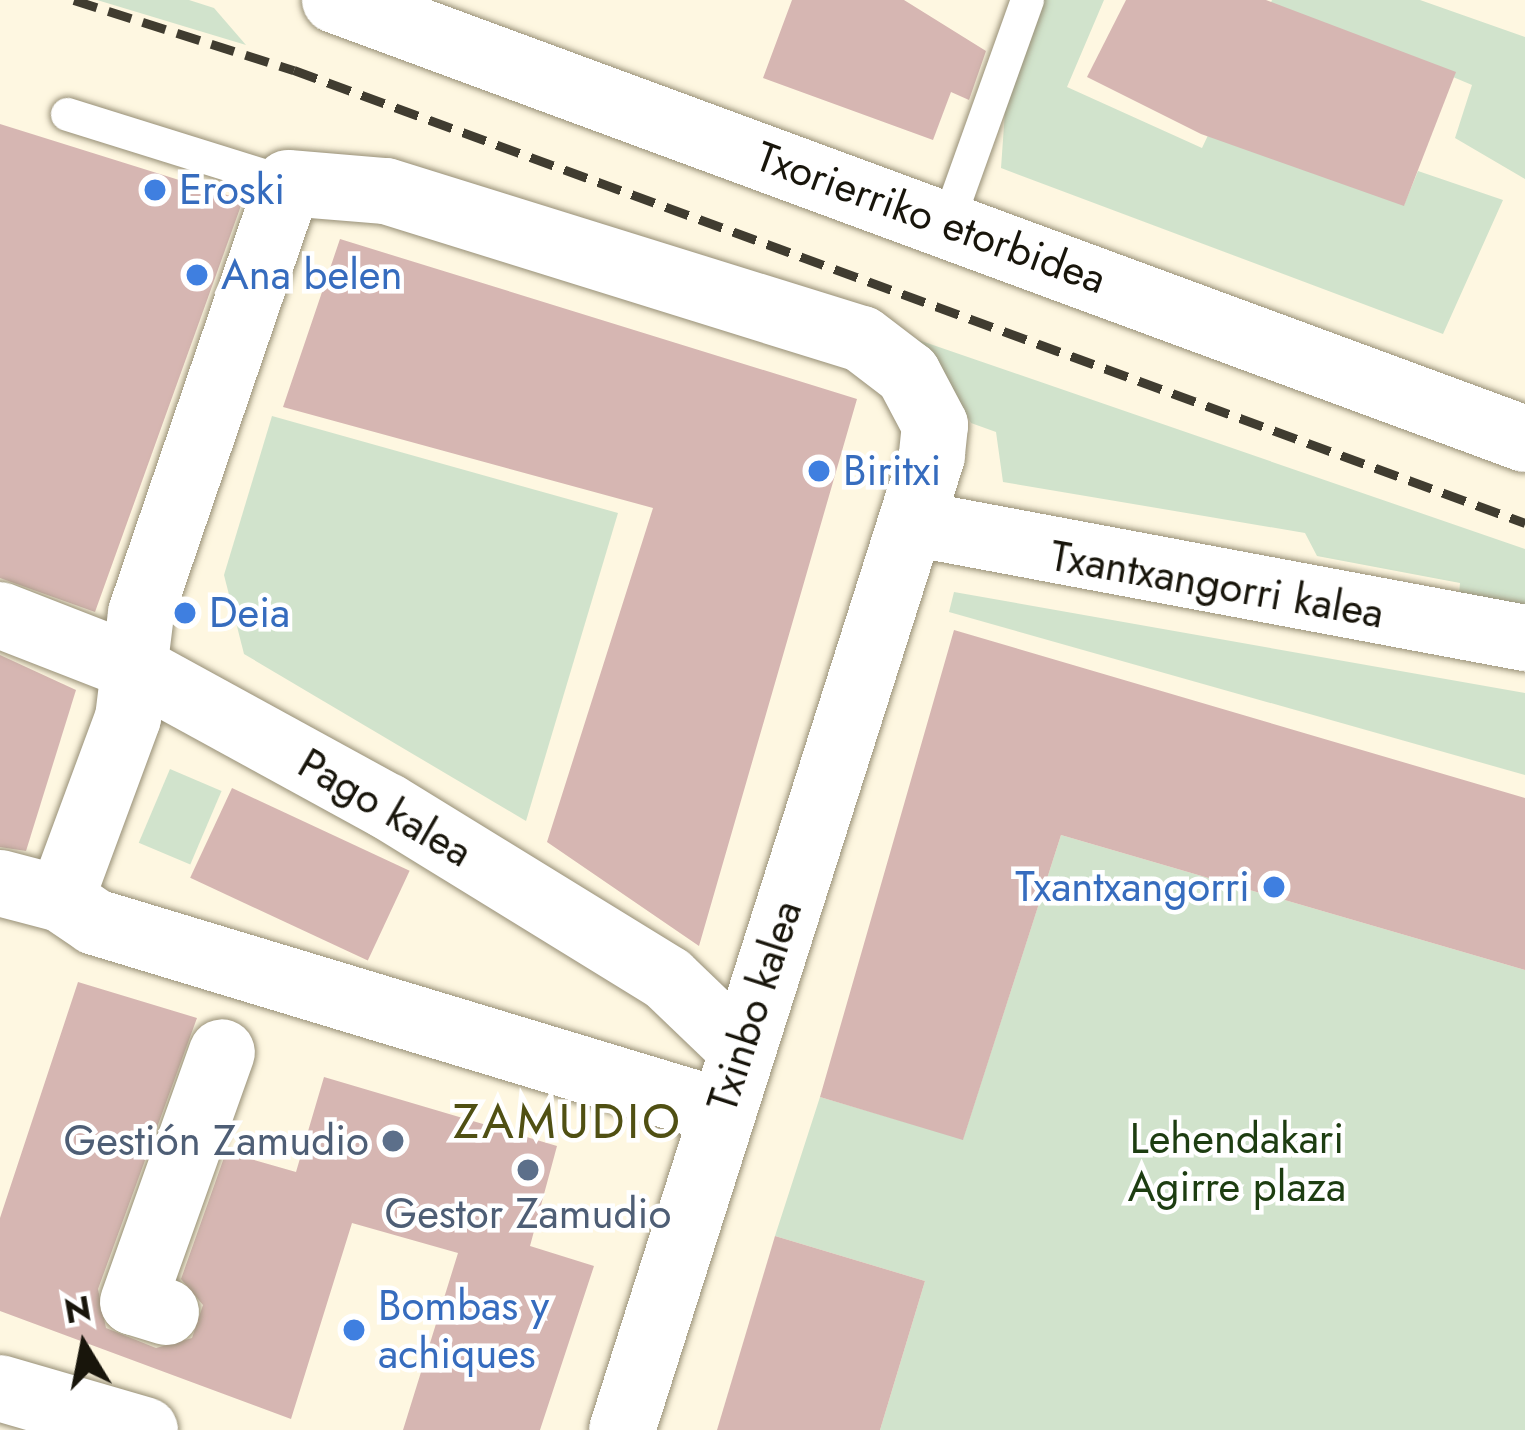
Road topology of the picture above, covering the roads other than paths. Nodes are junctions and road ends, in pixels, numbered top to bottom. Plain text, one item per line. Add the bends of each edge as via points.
1 (1028, 0) edge
2 (339, 1) edge
3 (67, 114) dead end
4 (288, 183) junction
5 (947, 223) junction
6 (1525, 439) edge
7 (901, 553) junction
8 (0, 615) edge
9 (1525, 638) edge
10 (131, 666) junction
11 (31, 891) edge
12 (741, 1049) junction
13 (221, 1052) dead end
14 (720, 1111) junction
15 (166, 1312) dead end
16 (0, 1388) edge
17 (146, 1430) edge
18 (622, 1430) edge

1 - 5 lane
2 - 5 street, Txorierriko etorbidea
3 - 4 lane
4 - 7 street, Txinbo kalea via 386,191 862,339 908,374 935,425
4 - 10 street
5 - 6 street, Txorierriko etorbidea
7 - 9 street, Txantxangorri kalea
7 - 12 street, Txinbo kalea
8 - 10 street, Pago kalea
10 - 11 street via 128,718
10 - 12 street, Pago kalea via 387,806 668,979
11 - 14 street via 95,922
12 - 14 street, Txinbo kalea
13 - 15 street via 134,1302
14 - 18 street, Txinbo kalea
16 - 17 street

